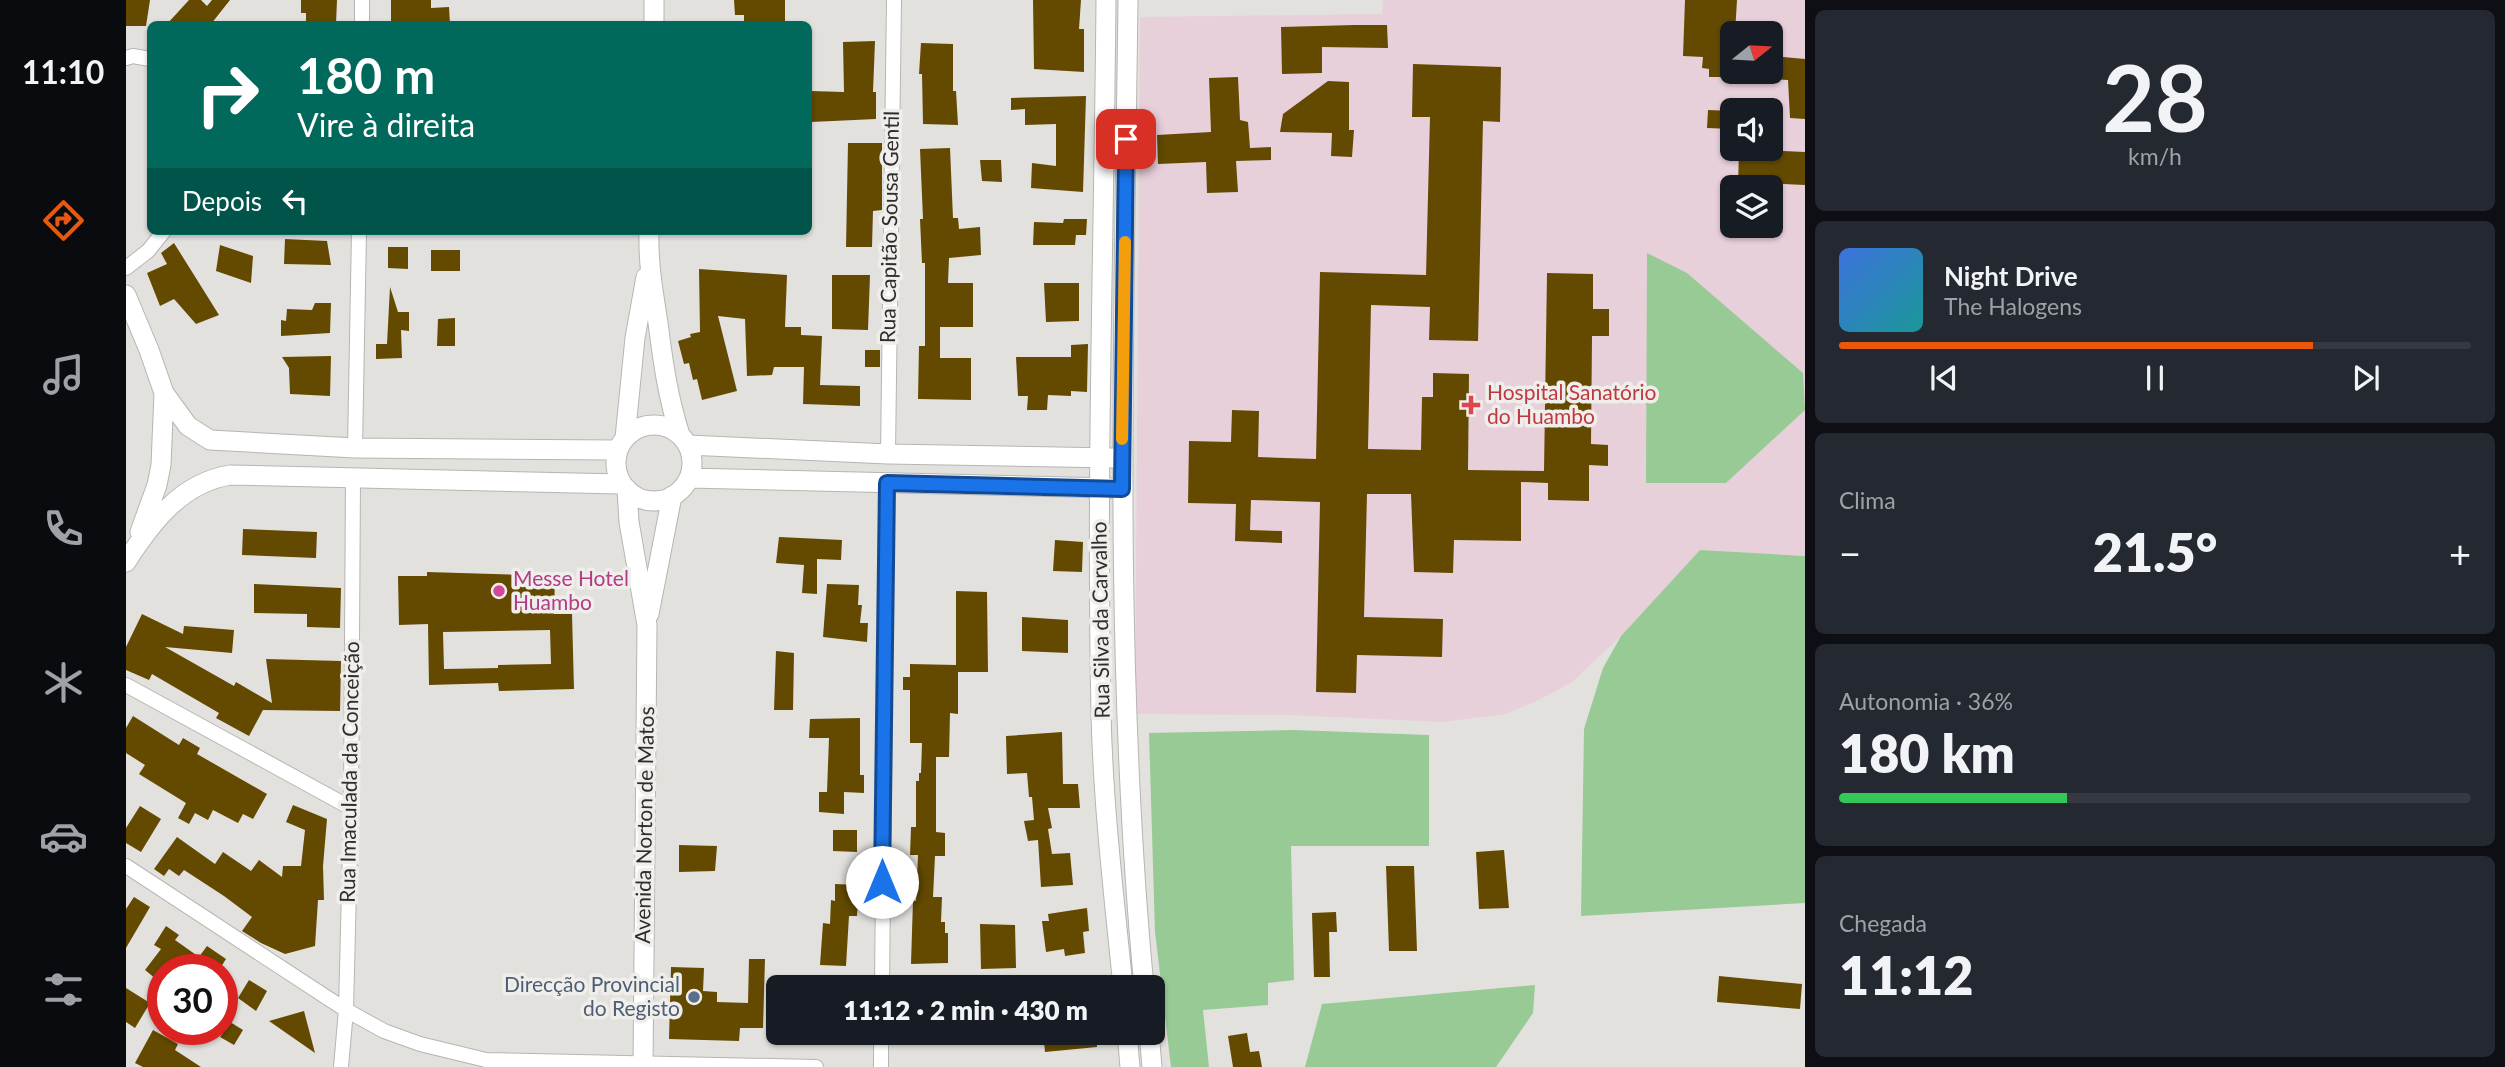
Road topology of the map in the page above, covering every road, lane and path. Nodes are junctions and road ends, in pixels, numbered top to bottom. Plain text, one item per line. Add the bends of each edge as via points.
1 (362, 0) edge
2 (654, 0) edge
3 (894, 0) edge
4 (1106, 0) edge
5 (1128, 0) edge
6 (362, 21) edge
7 (654, 21) edge
8 (126, 58) edge
9 (147, 58) edge
10 (1105, 138) junction
11 (1126, 139) junction
12 (161, 235) edge
13 (359, 235) edge
14 (649, 235) edge
15 (648, 265) junction
16 (126, 268) edge
17 (126, 295) edge
18 (164, 393) junction
19 (684, 440) junction
20 (621, 444) junction
21 (355, 448) junction
22 (888, 454) junction
23 (1101, 458) junction
24 (1122, 458) junction
25 (353, 477) junction
26 (689, 478) junction
27 (887, 483) junction
28 (624, 486) junction
29 (1100, 488) junction
30 (1122, 489) junction
31 (672, 496) junction
32 (130, 555) edge
33 (647, 625) junction
34 (126, 685) edge
35 (1106, 804) junction
36 (1130, 804) junction
37 (351, 807) junction
38 (126, 866) edge
39 (1139, 932) junction
40 (1118, 933) junction
41 (881, 975) edge
42 (1122, 975) edge
43 (1143, 975) edge
44 (346, 1010) junction
45 (881, 1045) edge
46 (1128, 1045) edge
47 (1150, 1045) edge
48 (485, 1063) edge
49 (643, 1065) edge
50 (341, 1067) edge
51 (816, 1067) edge
52 (881, 1067) edge
53 (1130, 1067) edge
54 (1152, 1067) edge

1 - 6 street
2 - 7 street
3 - 22 street, Rua Capitão Sousa Gentil
4 - 10 street, Rua Silva da Carvalho
5 - 11 street, Rua Silva da Carvalho
8 - 9 street
10 - 11 street
10 - 23 street, Rua Silva da Carvalho
11 - 24 street, Rua Silva da Carvalho
12 - 16 street
13 - 21 street
14 - 15 street
15 - 19 street via 669,402
15 - 20 street
17 - 18 street
18 - 21 street via 188,426 210,440
18 - 32 street via 157,485
19 - 20 street via 667,427 652,424 637,428
19 - 22 street
19 - 26 street via 692,467
20 - 21 street
20 - 28 street via 616,465
22 - 23 street
23 - 24 street
23 - 29 street, Rua Silva da Carvalho
24 - 30 street, Rua Silva da Carvalho
25 - 28 street
25 - 32 street via 212,478 177,499
25 - 37 street, Rua Imaculada da Conceição
26 - 27 street
26 - 31 street
27 - 29 street
27 - 41 street
28 - 31 street via 644,499
28 - 33 street, Avenida Norton de Matos
29 - 30 street
29 - 35 street, Rua Silva da Carvalho
30 - 36 street, Rua Silva da Carvalho
31 - 33 street, Avenida Norton de Matos
33 - 49 street, Avenida Norton de Matos
34 - 37 street
35 - 36 street
35 - 40 street, Rua Silva da Carvalho
36 - 39 street, Rua Silva da Carvalho
37 - 44 street, Rua Imaculada da Conceição
38 - 44 street
39 - 40 street
39 - 43 street, Rua Silva da Carvalho
40 - 42 street, Rua Silva da Carvalho
44 - 48 street via 383,1031
44 - 50 street, Rua Imaculada da Conceição
45 - 52 street
46 - 53 street
47 - 54 street
48 - 49 street
49 - 51 street

